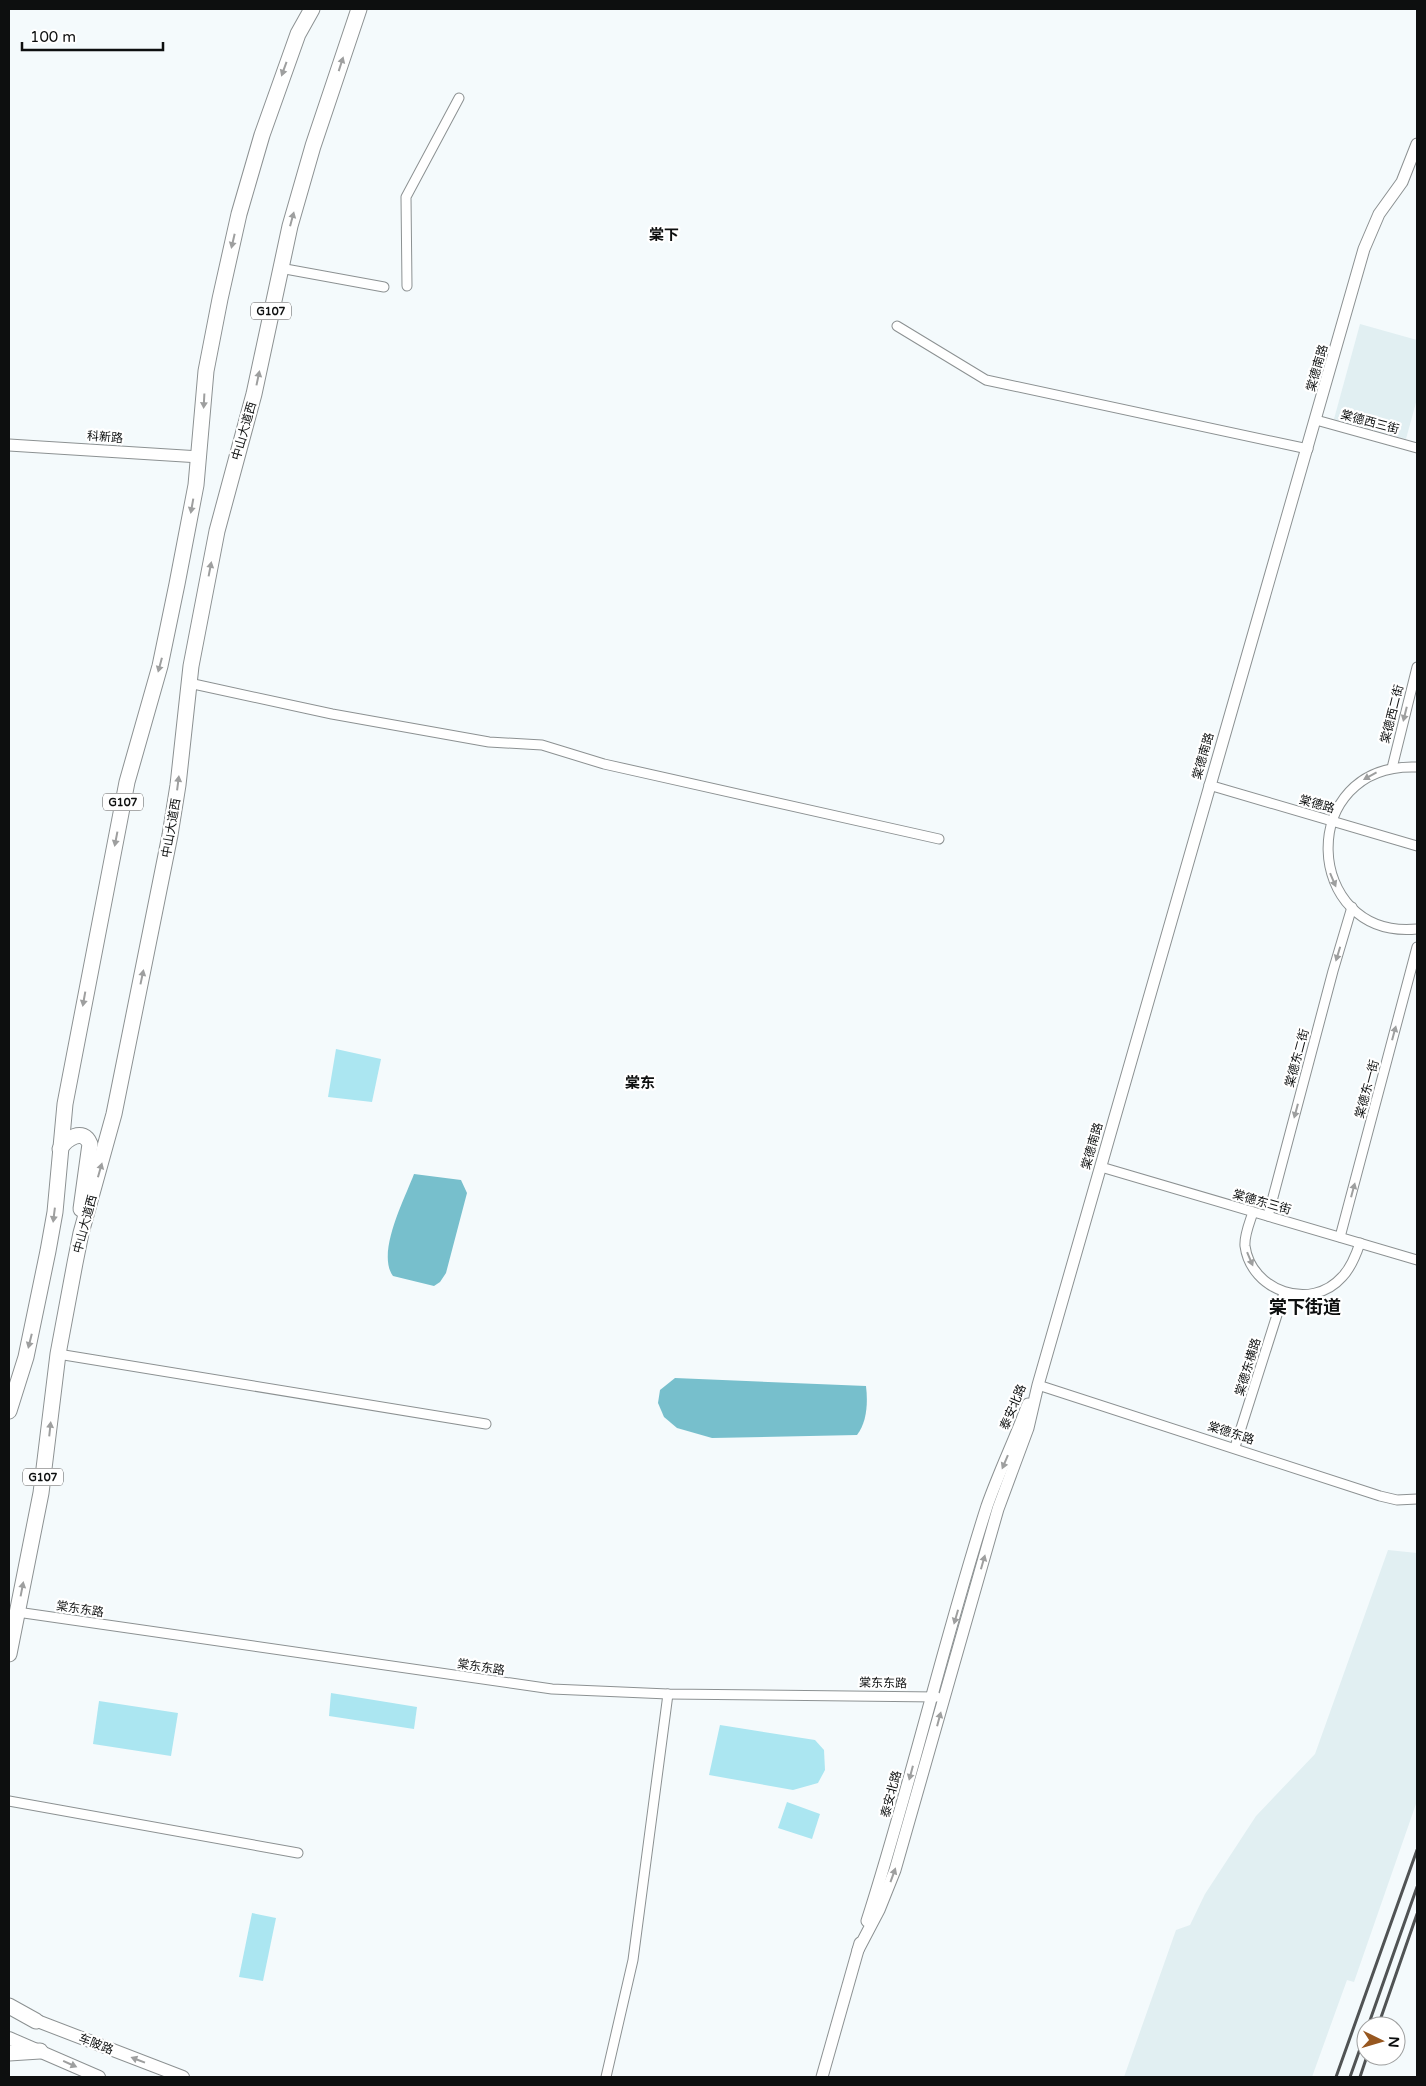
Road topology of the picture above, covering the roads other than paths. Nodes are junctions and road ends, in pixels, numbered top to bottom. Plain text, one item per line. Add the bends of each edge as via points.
1 (312, 9) edge
2 (359, 9) edge
3 (459, 98) dead end
4 (1417, 144) edge
5 (280, 268) junction
6 (407, 286) dead end
7 (384, 287) dead end
8 (897, 326) dead end
9 (1316, 420) junction
10 (9, 445) edge
11 (1417, 448) edge
12 (1308, 449) junction
13 (200, 458) junction
14 (1417, 667) edge
15 (189, 683) junction
16 (1417, 767) edge
17 (1392, 768) junction
18 (1209, 785) junction
19 (1331, 821) junction
20 (940, 839) dead end
21 (1417, 846) edge
22 (1352, 907) junction
23 (1417, 929) edge
24 (1417, 947) edge
25 (60, 1149) junction
26 (1101, 1167) junction
27 (1253, 1212) junction
28 (1268, 1216) junction
29 (81, 1233) junction
30 (1340, 1237) junction
31 (1360, 1243) junction
32 (1417, 1260) edge
33 (1284, 1293) junction
34 (58, 1354) junction
35 (1038, 1385) junction
36 (9, 1411) edge
37 (486, 1424) dead end
38 (1235, 1447) junction
39 (1417, 1499) edge
40 (17, 1612) junction
41 (9, 1654) edge
42 (668, 1694) junction
43 (938, 1697) junction
44 (9, 1801) edge
45 (298, 1853) dead end
46 (9, 2006) edge
47 (9, 2010) edge
48 (36, 2021) junction
49 (9, 2038) edge
50 (40, 2051) junction
51 (9, 2053) edge
52 (100, 2077) edge
53 (183, 2077) edge
54 (606, 2077) edge
55 (822, 2077) edge

1 -> 13 highway, G107 via 298,34 278,87 239,214 206,371
5 -> 2 highway, 中山大道西 / G107 via 310,155
3 - 6 street via 406,198
4 - 9 street, 棠德南路 via 1402,182 1369,234
5 - 7 street
15 -> 5 highway, 中山大道西 / G107 via 217,531 254,394
8 - 12 street via 986,380
9 - 11 street, 棠德西三街
9 - 12 street, 棠德南路
10 - 13 street, 科新路
12 - 18 street, 棠德南路
13 -> 25 highway, G107 via 166,639 125,789 64,1104
14 -> 17 street, 棠德西二街
15 - 20 street via 332,714 488,742 542,745 604,764
29 -> 15 highway, 中山大道西 / G107 via 114,1114 148,949 178,786
16 - 17 street
17 -> 19 street via 1356,786
18 - 19 street, 棠德路
18 - 26 street, 棠德南路
19 - 21 street, 棠德路
19 -> 22 street via 1327,846 1330,873
22 - 23 street via 1361,916 1384,926
22 -> 28 street, 棠德东二街
30 -> 24 street, 棠德东一街
25 - 29 highway via 66,1140 75,1136 84,1137 90,1144 82,1193
25 -> 36 highway, G107 via 55,1212 40,1293 26,1357
26 - 27 street, 棠德东三街
26 - 35 street, 棠德南路
27 - 28 street, 棠德东三街
27 -> 33 street via 1245,1245 1251,1263 1266,1282
28 - 30 street, 棠德东三街
29 - 34 highway, 中山大道西 / G107
30 - 31 street, 棠德东三街
31 - 32 street, 棠德东三街
31 - 33 street via 1342,1278 1325,1290 1300,1296
33 - 38 street, 棠德东横路
34 - 37 street
40 -> 34 highway, 中山大道西 / G107 via 45,1468
35 - 38 street, 棠德东路
35 - 43 street, 泰安北路 via 988,1505
38 - 39 street, 棠德东路 via 1380,1496 1396,1500
40 - 41 highway, 中山大道西 / G107
40 - 42 street, 棠东东路 via 552,1689
42 - 43 street, 棠东东路
42 - 54 street via 632,1960
43 - 55 street, 泰安北路 via 858,1950
44 - 45 street
46 - 48 highway
47 - 48 main road, 车陂路
53 -> 48 main road, 车陂路
49 - 50 main road
50 - 51 highway
50 -> 52 main road

